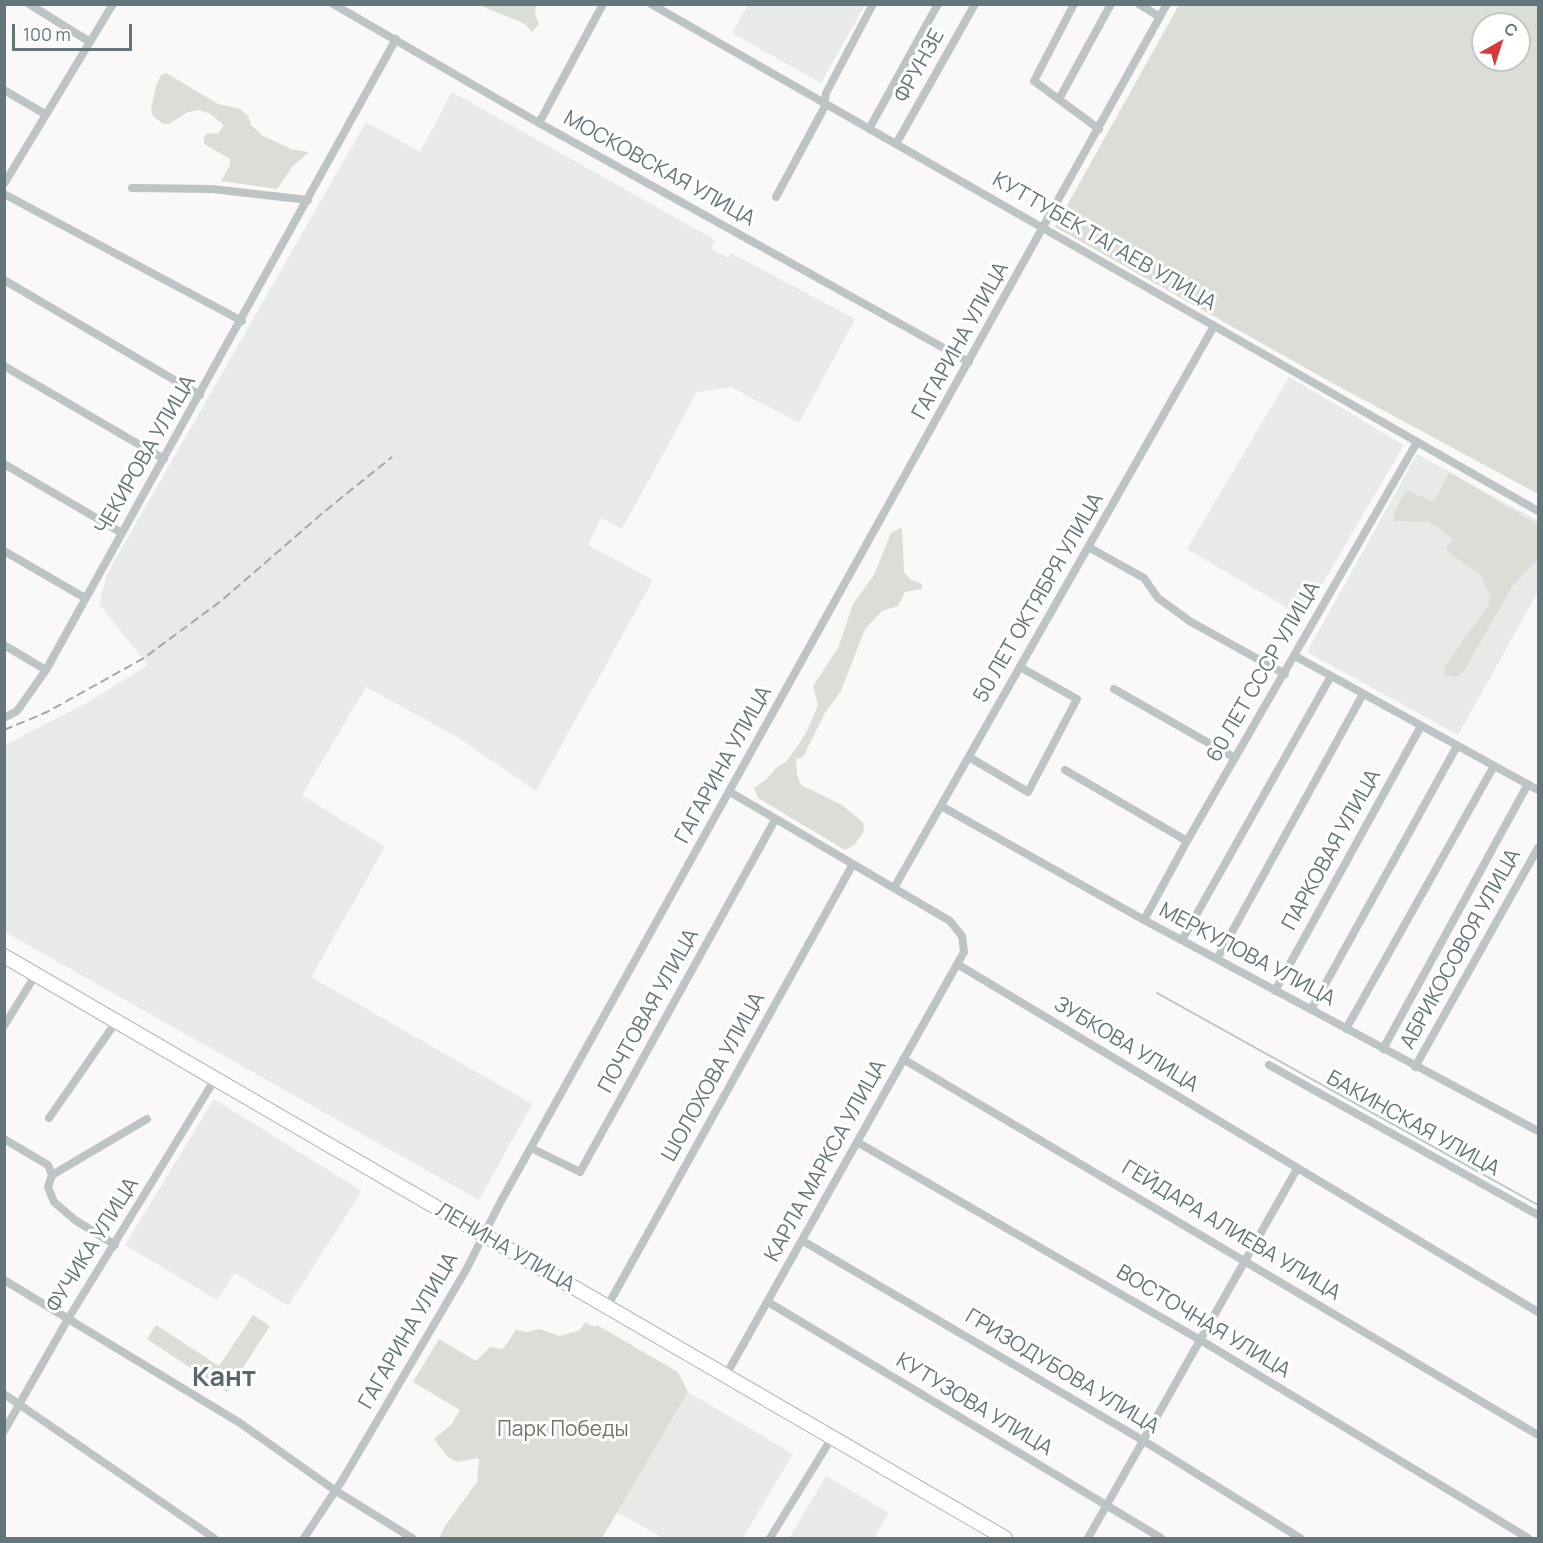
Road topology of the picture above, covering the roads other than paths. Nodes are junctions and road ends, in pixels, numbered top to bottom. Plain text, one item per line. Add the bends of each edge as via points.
1 (29, 4) edge
2 (113, 4) edge
3 (333, 4) edge
4 (603, 4) edge
5 (651, 4) edge
6 (873, 4) edge
7 (938, 4) edge
8 (975, 4) edge
9 (1074, 4) edge
10 (1111, 4) edge
11 (1140, 4) edge
12 (1167, 4) edge
13 (1160, 17) junction
14 (396, 39) junction
15 (90, 42) junction
16 (4, 90) edge
17 (1059, 99) junction
18 (823, 102) junction
19 (45, 114) junction
20 (539, 123) junction
21 (869, 129) junction
22 (1099, 129) junction
23 (896, 144) junction
24 (4, 184) edge
25 (132, 188) dead end
26 (4, 194) edge
27 (776, 197) dead end
28 (308, 200) junction
29 (1044, 229) junction
30 (4, 279) edge
31 (242, 321) junction
32 (1214, 326) junction
33 (969, 362) junction
34 (4, 366) edge
35 (200, 395) junction
36 (1417, 442) junction
37 (164, 459) junction
38 (4, 464) edge
39 (1539, 512) edge
40 (122, 533) junction
41 (1090, 548) junction
42 (4, 551) edge
43 (86, 598) junction
44 (4, 645) edge
45 (1295, 656) junction
46 (1020, 667) junction
47 (46, 670) junction
48 (1285, 674) junction
49 (1330, 676) junction
50 (1114, 689) dead end
51 (1363, 694) junction
52 (4, 718) edge
53 (1421, 726) junction
54 (1456, 746) junction
55 (969, 757) junction
56 (1235, 758) junction
57 (1494, 766) junction
58 (1065, 770) dead end
59 (1528, 784) junction
60 (1539, 790) edge
61 (730, 792) junction
62 (940, 806) junction
63 (775, 820) junction
64 (1187, 841) junction
65 (1539, 848) edge
66 (853, 864) junction
67 (894, 888) junction
68 (1144, 920) junction
69 (1182, 940) junction
70 (4, 956) edge
71 (1217, 959) junction
72 (957, 964) junction
73 (36, 974) junction
74 (1275, 991) junction
75 (1311, 1010) junction
76 (116, 1022) junction
77 (4, 1026) edge
78 (1346, 1029) junction
79 (1383, 1049) junction
80 (903, 1059) junction
81 (1269, 1065) dead end
82 (1415, 1067) junction
83 (215, 1079) junction
84 (49, 1118) dead end
85 (147, 1119) dead end
86 (1539, 1131) edge
87 (4, 1139) edge
88 (857, 1142) junction
89 (531, 1148) junction
90 (1297, 1169) junction
91 (52, 1175) junction
92 (1539, 1215) edge
93 (482, 1235) junction
94 (803, 1240) junction
95 (115, 1245) junction
96 (1248, 1261) junction
97 (4, 1280) edge
98 (768, 1302) junction
99 (607, 1307) junction
100 (1539, 1312) edge
101 (68, 1319) junction
102 (1202, 1341) junction
103 (726, 1375) junction
104 (4, 1394) edge
105 (20, 1404) junction
106 (4, 1431) edge
107 (1539, 1435) edge
108 (833, 1437) junction
109 (1144, 1441) junction
110 (336, 1491) junction
111 (1107, 1506) junction
112 (214, 1539) edge
113 (304, 1539) edge
114 (412, 1539) edge
115 (770, 1539) edge
116 (1005, 1539) edge
117 (1088, 1539) edge
118 (1161, 1539) edge
119 (1300, 1539) edge
120 (1527, 1539) edge

1 - 15 street
2 - 15 street
3 - 14 street, МОСКОВСКАЯ УЛИЦА
4 - 20 street
5 - 18 street, КУТТУБЕК ТАГАЕВ УЛИЦА
6 - 18 street
7 - 21 street, ФРУНЗЕ
8 - 23 street, ФРУНЗЕ
9 - 17 street via 1034,81
10 - 17 street
11 - 13 street
12 - 13 street, ГАГАРИНА УЛИЦА
13 - 22 street, ГАГАРИНА УЛИЦА
14 - 20 street, МОСКОВСКАЯ УЛИЦА
14 - 28 street, ЧЕКИРОВА УЛИЦА
15 - 19 street
16 - 19 street
17 - 22 street
18 - 21 street, КУТТУБЕК ТАГАЕВ УЛИЦА
18 - 27 street via 824,108
19 - 24 street
20 - 33 street, МОСКОВСКАЯ УЛИЦА
21 - 23 street, КУТТУБЕК ТАГАЕВ УЛИЦА
22 - 29 street, ГАГАРИНА УЛИЦА
23 - 29 street, КУТТУБЕК ТАГАЕВ УЛИЦА
25 - 28 street via 212,189
26 - 31 street
28 - 31 street, ЧЕКИРОВА УЛИЦА
29 - 32 street, КУТТУБЕК ТАГАЕВ УЛИЦА
29 - 33 street, ГАГАРИНА УЛИЦА
30 - 35 street
31 - 35 street, ЧЕКИРОВА УЛИЦА
32 - 36 street, КУТТУБЕК ТАГАЕВ УЛИЦА
32 - 41 street, 50 ЛЕТ ОКТЯБРЯ УЛИЦА
33 - 61 street, ГАГАРИНА УЛИЦА
34 - 37 street
35 - 37 street, ЧЕКИРОВА УЛИЦА
36 - 39 street, КУТТУБЕК ТАГАЕВ УЛИЦА
36 - 45 street, 60 ЛЕТ СССР УЛИЦА
37 - 40 street, ЧЕКИРОВА УЛИЦА
38 - 40 street
40 - 43 street, ЧЕКИРОВА УЛИЦА
41 - 46 street, 50 ЛЕТ ОКТЯБРЯ УЛИЦА
41 - 48 street via 1144,578 1158,598 1191,621
42 - 43 street
43 - 47 street, ЧЕКИРОВА УЛИЦА
44 - 47 street
45 - 48 street, 60 ЛЕТ СССР УЛИЦА
45 - 49 street
46 - 55 street, 50 ЛЕТ ОКТЯБРЯ УЛИЦА
46 - 55 street via 1077,699 1028,792
47 - 52 street, ЧЕКИРОВА УЛИЦА via 17,711
48 - 56 street, 60 ЛЕТ СССР УЛИЦА
49 - 51 street
49 - 69 street
50 - 56 street
51 - 53 street
51 - 71 street
53 - 54 street
53 - 74 street, ПАРКОВАЯ УЛИЦА
54 - 57 street
54 - 75 street
55 - 62 street, 50 ЛЕТ ОКТЯБРЯ УЛИЦА
56 - 64 street, 60 ЛЕТ СССР УЛИЦА
57 - 59 street
57 - 78 street
58 - 64 street
59 - 60 street
59 - 79 street
61 - 63 street
61 - 89 street, ГАГАРИНА УЛИЦА
62 - 67 street, 50 ЛЕТ ОКТЯБРЯ УЛИЦА
62 - 68 street, МЕРКУЛОВА УЛИЦА
63 - 66 street
63 - 89 street, ПОЧТОВАЯ УЛИЦА via 580,1172
64 - 68 street, 60 ЛЕТ СССР УЛИЦА
65 - 82 street, АБРИКОСОВОЯ УЛИЦА
66 - 67 street
66 - 99 street, ШОЛОХОВА УЛИЦА
67 - 72 street via 950,921 962,936 964,952
68 - 69 street, МЕРКУЛОВА УЛИЦА
69 - 71 street, МЕРКУЛОВА УЛИЦА
70 - 73 main road, ЛЕНИНА УЛИЦА
71 - 74 street, МЕРКУЛОВА УЛИЦА
72 - 80 street, КАРЛА МАРКСА УЛИЦА
72 - 90 street, ЗУБКОВА УЛИЦА
73 - 76 main road, ЛЕНИНА УЛИЦА
73 - 77 street
74 - 75 street, МЕРКУЛОВА УЛИЦА
75 - 78 street, МЕРКУЛОВА УЛИЦА
76 - 83 main road, ЛЕНИНА УЛИЦА
76 - 84 street
78 - 79 street, МЕРКУЛОВА УЛИЦА
79 - 82 street, МЕРКУЛОВА УЛИЦА
80 - 88 street, КАРЛА МАРКСА УЛИЦА
80 - 96 street, ГЕЙДАРА АЛИЕВА УЛИЦА
81 - 92 street, БАКИНСКАЯ УЛИЦА
82 - 86 street, МЕРКУЛОВА УЛИЦА
83 - 93 main road, ЛЕНИНА УЛИЦА
83 - 95 street, ФУЧИКА УЛИЦА
85 - 91 street
87 - 91 street via 48,1165
88 - 94 street, КАРЛА МАРКСА УЛИЦА
88 - 102 street, ВОСТОЧНАЯ УЛИЦА
89 - 93 street, ГАГАРИНА УЛИЦА
90 - 96 street
90 - 100 street, ЗУБКОВА УЛИЦА
91 - 95 street via 48,1187 54,1202
93 - 99 main road, ЛЕНИНА УЛИЦА
93 - 110 street, ГАГАРИНА УЛИЦА via 466,1270
94 - 98 street, КАРЛА МАРКСА УЛИЦА
94 - 109 street, ГРИЗОДУБОВА УЛИЦА
95 - 101 street, ФУЧИКА УЛИЦА
96 - 102 street
96 - 107 street, ГЕЙДАРА АЛИЕВА УЛИЦА
97 - 101 street
98 - 103 street, КАРЛА МАРКСА УЛИЦА
98 - 111 street, КУТУЗОВА УЛИЦА
99 - 103 main road, ЛЕНИНА УЛИЦА
101 - 105 street, ФУЧИКА УЛИЦА
101 - 110 street via 240,1423
102 - 109 street
102 - 120 street, ВОСТОЧНАЯ УЛИЦА
103 - 108 main road, ЛЕНИНА УЛИЦА
104 - 105 street
105 - 106 street, ФУЧИКА УЛИЦА
105 - 112 street
108 - 115 street
108 - 116 main road, ЛЕНИНА УЛИЦА
109 - 111 street
109 - 119 street, ГРИЗОДУБОВА УЛИЦА
110 - 113 street, ГАГАРИНА УЛИЦА
110 - 114 street
111 - 117 street
111 - 118 street, КУТУЗОВА УЛИЦА

